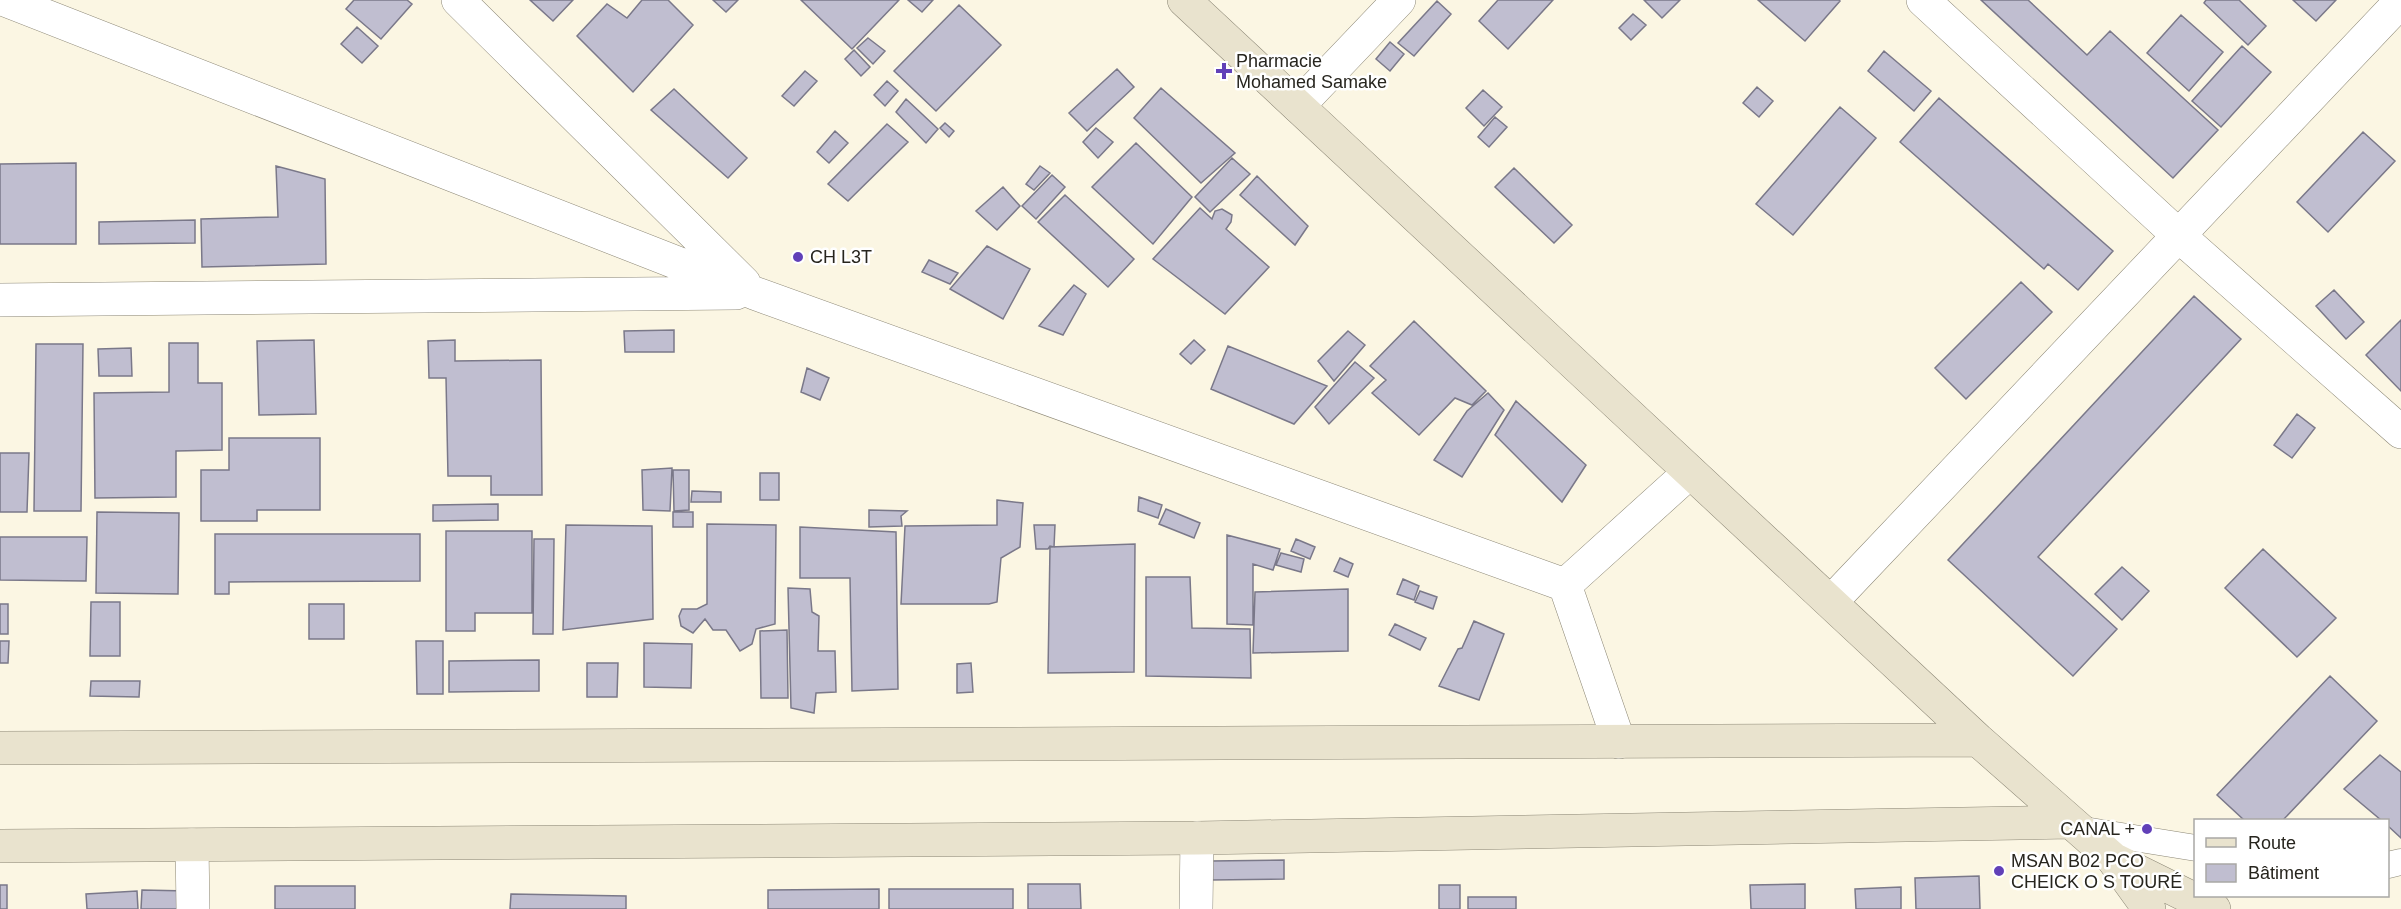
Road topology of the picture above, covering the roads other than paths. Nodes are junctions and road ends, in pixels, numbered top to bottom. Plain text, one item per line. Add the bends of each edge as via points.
1 (5, 0) edge
2 (458, 0) edge
3 (1184, 0) edge
4 (1399, 0) edge
5 (1923, 0) edge
6 (2401, 1) edge
7 (1298, 106) junction
8 (2178, 234) junction
9 (754, 293) junction
10 (0, 300) edge
11 (2401, 432) edge
12 (1690, 472) junction
13 (1565, 585) junction
14 (1831, 602) junction
15 (1978, 740) junction
16 (1619, 742) junction
17 (0, 748) edge
18 (2074, 826) junction
19 (1197, 838) junction
20 (192, 845) junction
21 (0, 846) edge
22 (2194, 848) edge
23 (2113, 859) junction
24 (193, 909) edge
25 (1196, 909) edge
26 (2149, 909) edge
27 (2214, 909) edge

1 - 9 street
2 - 9 street
3 - 7 main road
4 - 7 street
5 - 8 street
6 - 8 street
7 - 12 main road
8 - 11 street
8 - 14 street
9 - 10 street
9 - 13 street
12 - 13 street
12 - 14 main road
13 - 16 street
14 - 15 main road
15 - 16 main road
15 - 18 main road
16 - 17 main road
18 - 19 main road
18 - 22 lane
18 - 23 main road
19 - 20 main road
19 - 25 street
20 - 21 main road
20 - 24 street
23 - 26 main road
23 - 27 main road

